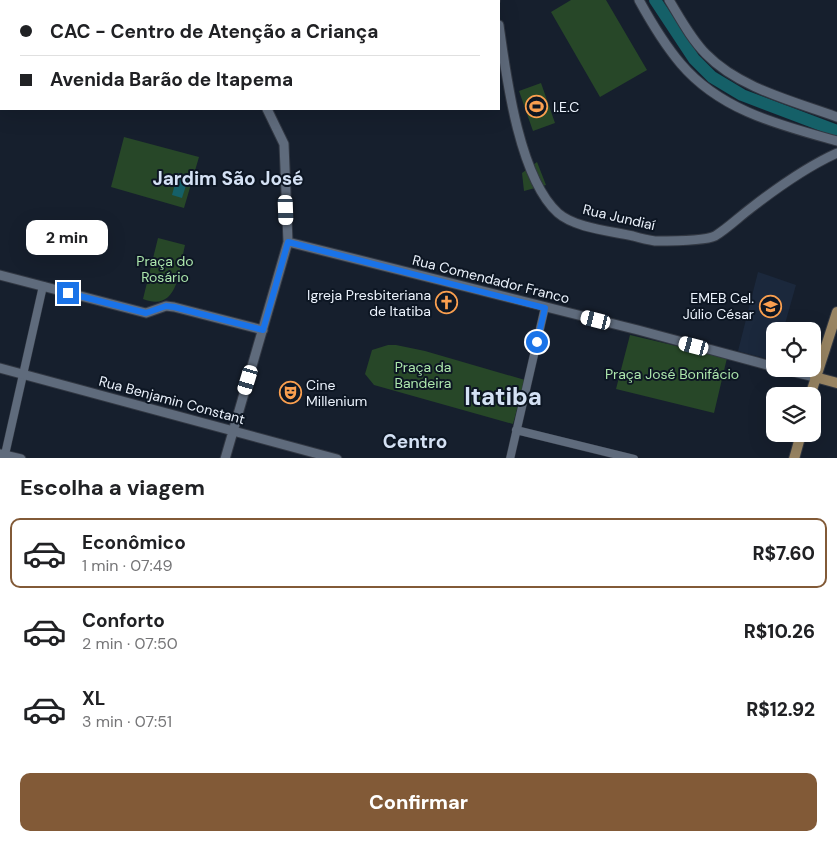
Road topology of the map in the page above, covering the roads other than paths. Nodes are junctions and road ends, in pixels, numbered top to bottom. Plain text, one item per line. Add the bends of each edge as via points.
1 (638, 0) edge
2 (669, 0) edge
3 (500, 32) edge
4 (267, 110) edge
5 (837, 117) edge
6 (837, 141) edge
7 (837, 154) edge
8 (288, 242) junction
9 (0, 275) edge
10 (43, 286) junction
11 (545, 308) junction
12 (837, 312) edge
13 (263, 330) junction
14 (821, 359) edge
15 (766, 365) edge
16 (0, 368) edge
17 (23, 374) junction
18 (815, 377) joint
19 (837, 383) edge
20 (812, 387) edge
21 (516, 430) junction
22 (233, 431) junction
23 (799, 442) edge
24 (3, 456) edge
25 (21, 458) edge
26 (225, 458) edge
27 (337, 458) edge
28 (510, 458) edge
29 (634, 458) edge
30 (794, 458) edge

1 - 6 main road via 680,63 709,90 746,113
2 - 5 main road via 694,40 719,66 742,81
3 - 7 main road, Rua Jundiaí via 515,116 531,170 542,193 558,213 584,225 654,241 699,240 714,236 771,193
4 - 8 main road via 284,144
8 - 11 main road, Rua Comendador Franco
8 - 13 main road
9 - 10 main road
10 - 13 main road via 146,313 166,306 174,307
10 - 17 street
11 - 15 main road, Rua Comendador Franco
11 - 21 street
12 - 14 main road
13 - 22 main road
16 - 17 main road, Rua Benjamin Constant
17 - 22 main road, Rua Benjamin Constant
17 - 24 street
18 - 19 main road
18 - 20 main road
21 - 28 street
21 - 29 street
22 - 26 main road
22 - 27 main road, Rua Benjamin Constant
23 - 30 main road
24 - 25 main road

